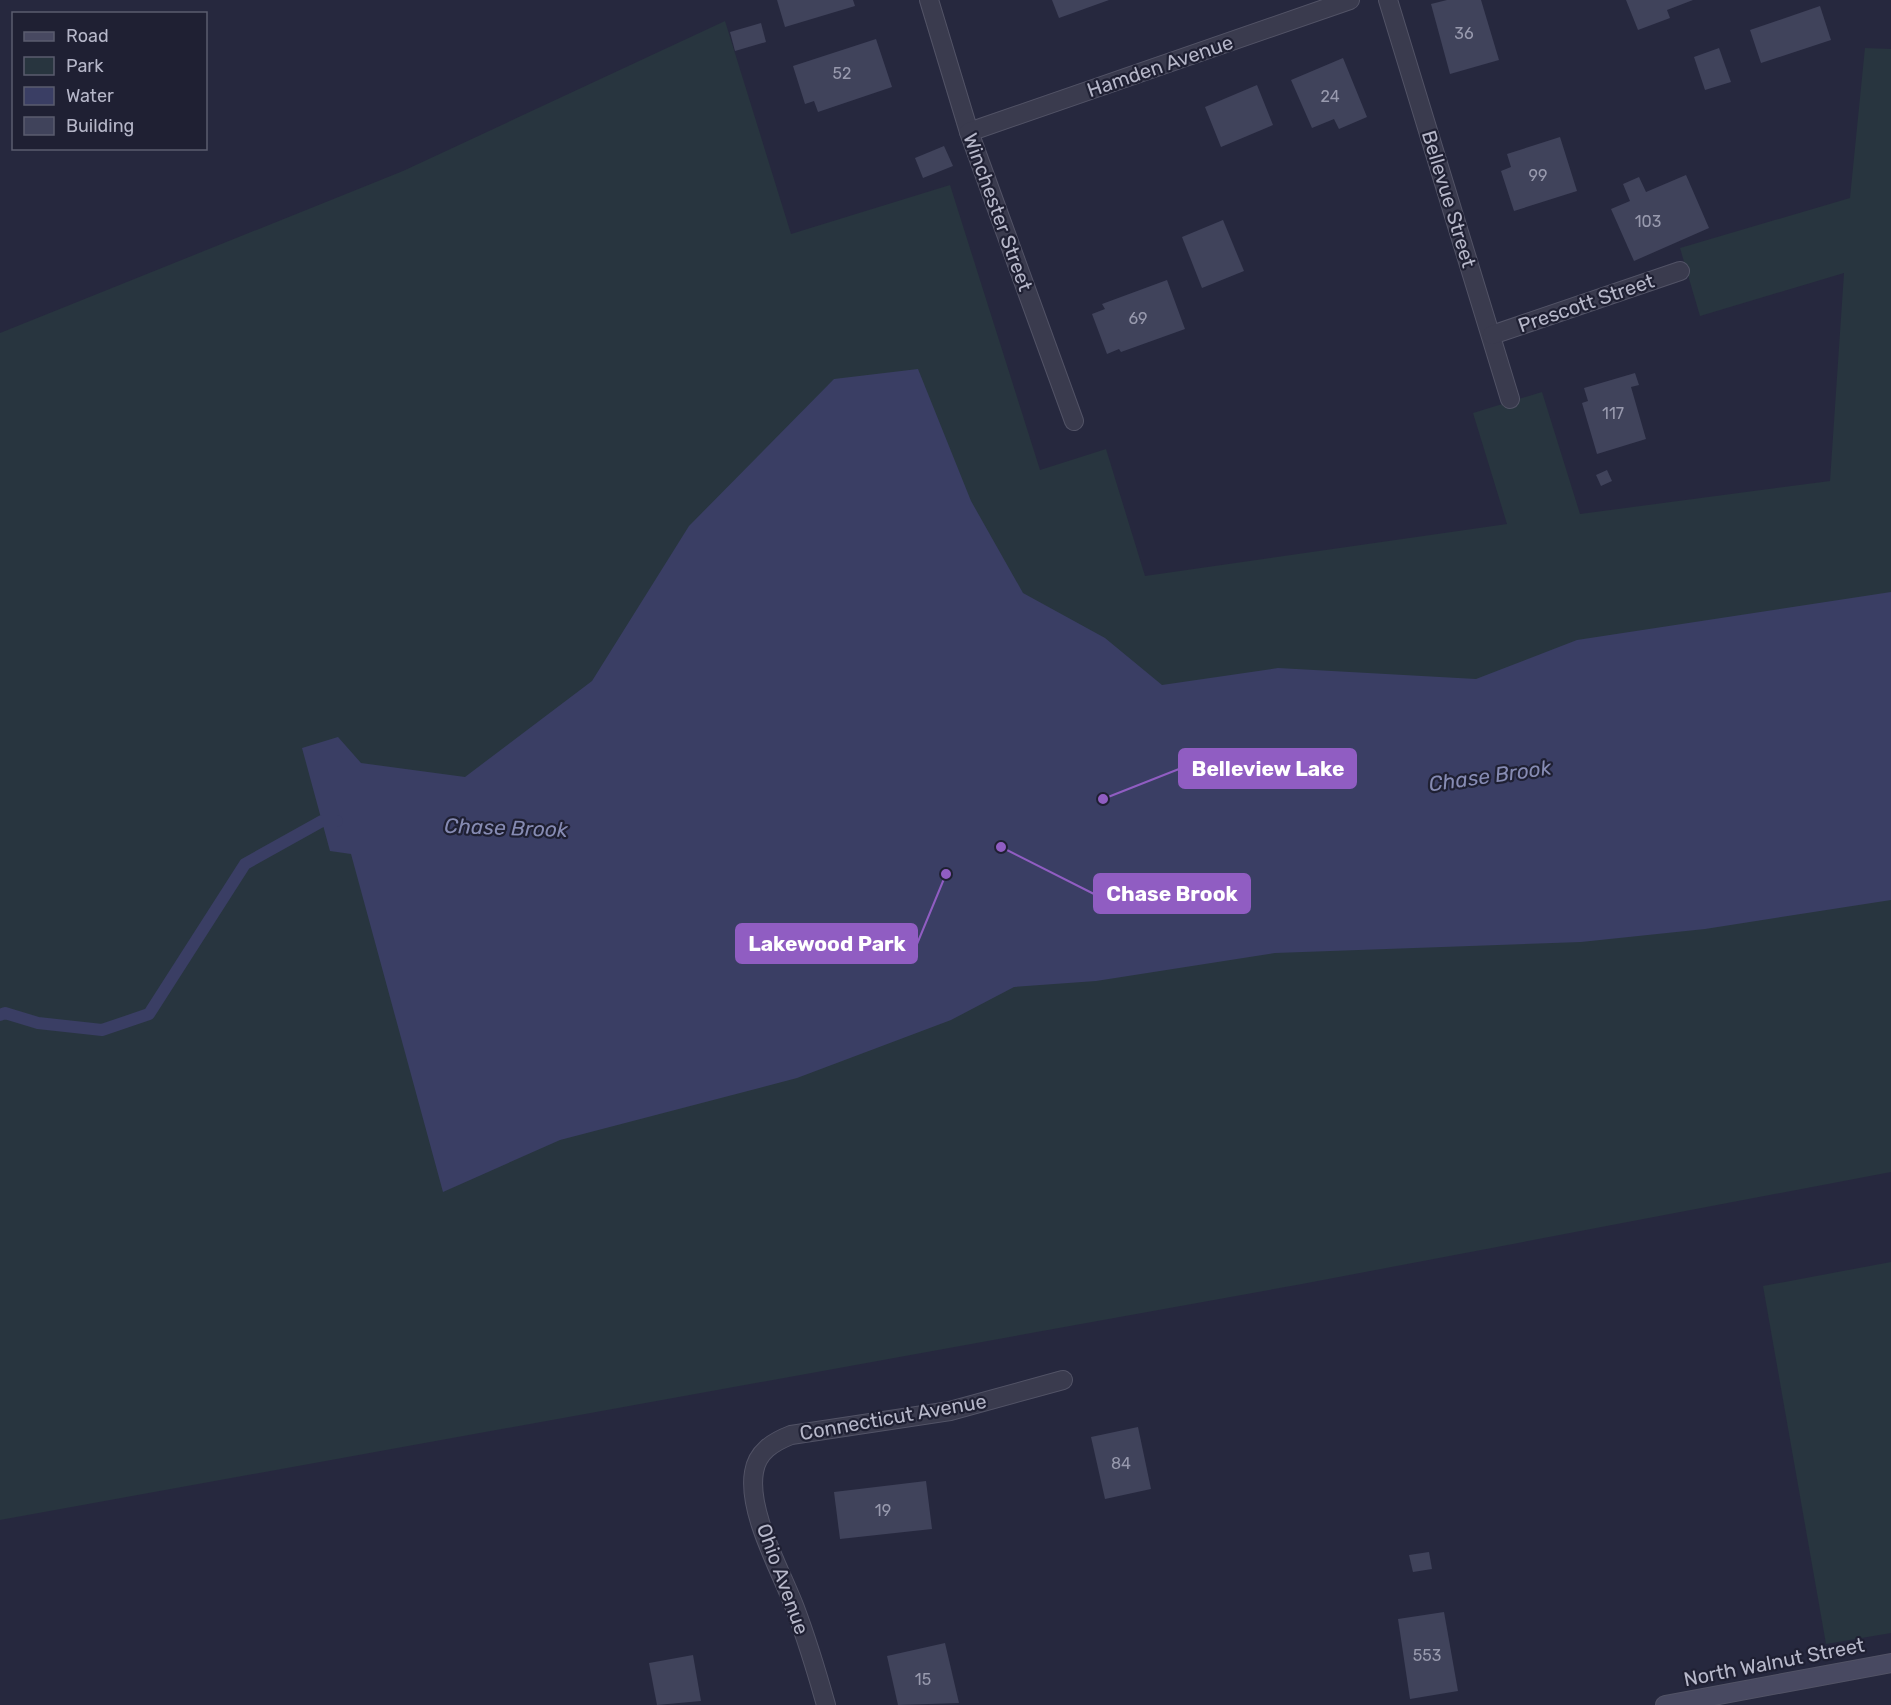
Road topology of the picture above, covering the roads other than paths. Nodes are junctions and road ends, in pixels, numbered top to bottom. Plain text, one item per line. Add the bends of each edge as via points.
1 (929, 0) edge
2 (1350, 0) edge
3 (1388, 0) edge
4 (969, 132) junction
5 (1680, 271) dead end
6 (1492, 336) junction
7 (1510, 399) dead end
8 (1074, 421) dead end
9 (1063, 1380) dead end
10 (762, 1453) joint
11 (1891, 1663) edge
12 (826, 1705) edge
13 (1665, 1705) edge

1 - 4 street, Winchester Street
2 - 4 street, Hamden Avenue
3 - 6 street, Bellevue Street
4 - 8 street, Winchester Street
5 - 6 street, Prescott Street
6 - 7 street, Bellevue Street
9 - 10 street, Connecticut Avenue via 950,1411 791,1436
10 - 12 street, Ohio Avenue via 754,1471 757,1508 796,1610
11 - 13 street, North Walnut Street

